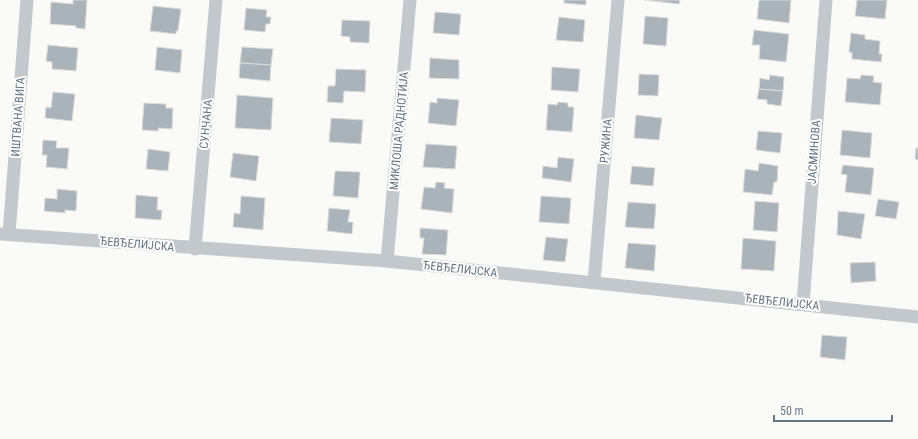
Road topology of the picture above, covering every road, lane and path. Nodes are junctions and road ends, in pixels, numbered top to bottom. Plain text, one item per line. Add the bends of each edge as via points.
1 (27, 0) edge
2 (216, 0) edge
3 (410, 0) edge
4 (618, 0) edge
5 (826, 0) edge
6 (4, 234) edge
7 (195, 249) junction
8 (387, 262) junction
9 (594, 282) junction
10 (803, 304) junction
11 (918, 317) edge

1 - 6 street, ИШТВАНА ВИГА
2 - 7 street, СУНЧАНА
3 - 8 street, МИКЛОША РАДНОТИЈА
4 - 9 street, РУЖИНА
5 - 10 street, ЈАСМИНОВА
6 - 7 street, ЂЕВЂЕЛИЈСКА
7 - 8 street, ЂЕВЂЕЛИЈСКА
8 - 9 street, ЂЕВЂЕЛИЈСКА
9 - 10 street, ЂЕВЂЕЛИЈСКА
10 - 11 street, ЂЕВЂЕЛИЈСКА

